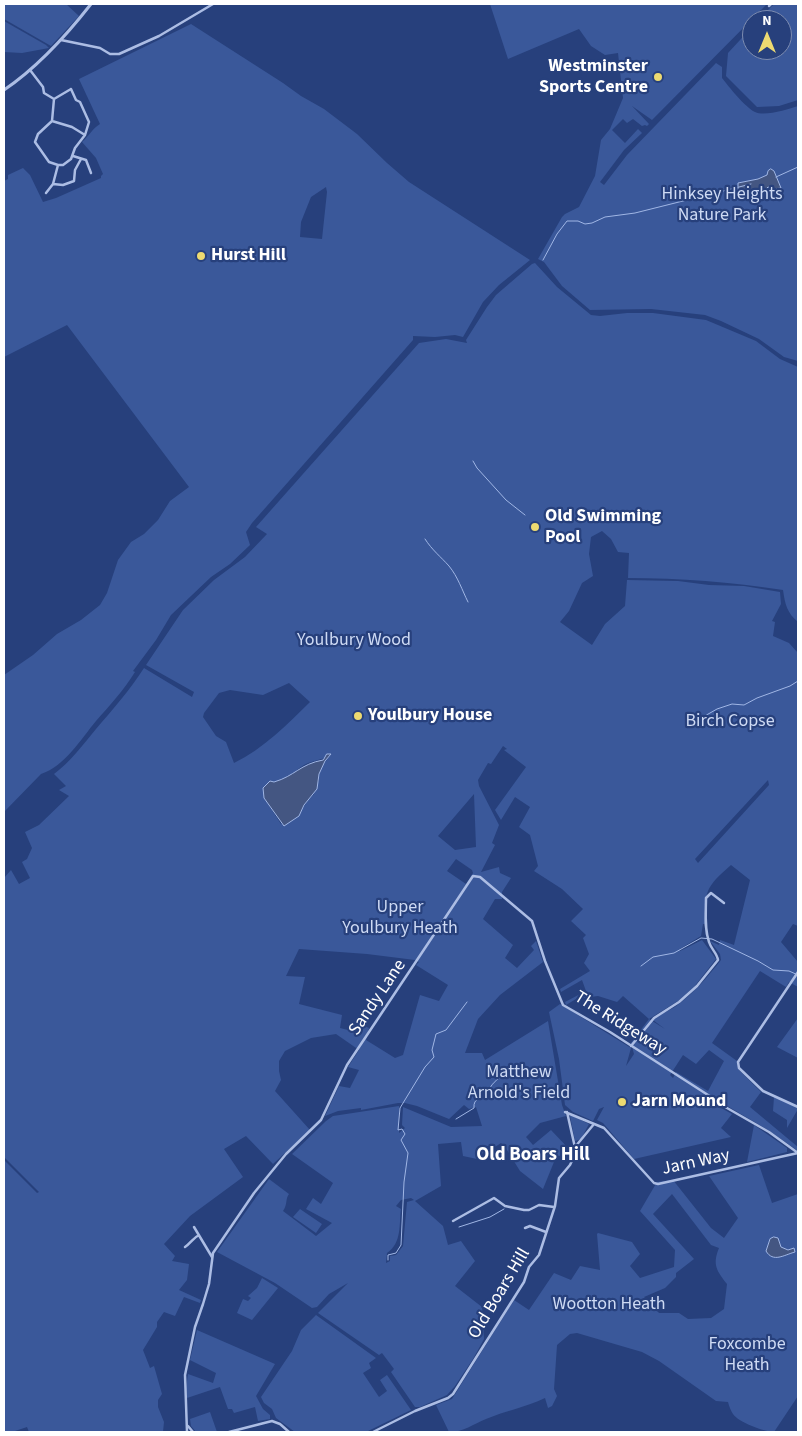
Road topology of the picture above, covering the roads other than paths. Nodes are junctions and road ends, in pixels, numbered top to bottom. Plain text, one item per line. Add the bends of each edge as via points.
1 (91, 4) edge
2 (213, 4) edge
3 (61, 40) junction
4 (30, 70) junction
5 (4, 90) edge
6 (54, 99) junction
7 (52, 121) junction
8 (85, 134) junction
9 (73, 156) junction
10 (82, 159) junction
11 (58, 165) junction
12 (91, 173) dead end
13 (53, 184) junction
14 (46, 193) dead end
15 (477, 876) joint
16 (724, 903) dead end
17 (798, 972) edge
18 (631, 1046) junction
19 (798, 1107) edge
20 (594, 1124) junction
21 (575, 1147) junction
22 (798, 1153) edge
23 (554, 1207) junction
24 (453, 1221) dead end
25 (194, 1227) dead end
26 (525, 1228) dead end
27 (546, 1232) junction
28 (199, 1235) junction
29 (184, 1247) dead end
30 (212, 1257) junction
31 (188, 1426) junction
32 (187, 1432) edge
33 (193, 1432) edge
34 (229, 1432) edge
35 (289, 1432) edge
36 (373, 1432) edge

1 - 3 street
2 - 3 street via 159,36 119,54
3 - 4 street
4 - 5 street
4 - 6 street via 44,93
6 - 7 street
6 - 8 street via 71,89 89,122
7 - 8 street
7 - 11 street via 38,134 35,142 46,159
8 - 9 street
9 - 10 street
9 - 11 street via 67,163
10 - 12 street via 86,160
10 - 13 street via 75,170 74,181
11 - 13 street
13 - 14 street
15 - 18 street, The Ridgeway via 532,922 563,1005
15 - 30 street, Sandy Lane via 473,876 346,1065 324,1115 254,1193
16 - 18 street via 711,894 706,898 706,930 718,960 697,986 654,1018
17 - 19 street via 738,1062 739,1068 763,1091
18 - 22 street, The Ridgeway
20 - 21 street, Old Boars Hill
20 - 21 street via 566,1112
20 - 22 street, Jarn Way via 604,1128 658,1184
21 - 23 street, Old Boars Hill via 571,1162 559,1178
23 - 24 street via 539,1205 524,1210 504,1206 496,1198
23 - 27 street, Old Boars Hill
25 - 28 street
26 - 27 street via 530,1226
27 - 36 street, Old Boars Hill via 539,1255 529,1267 524,1282 455,1392
28 - 29 street
28 - 30 street
30 - 31 street via 209,1284 195,1327 185,1375
31 - 32 street
31 - 33 street
34 - 35 street via 272,1421

